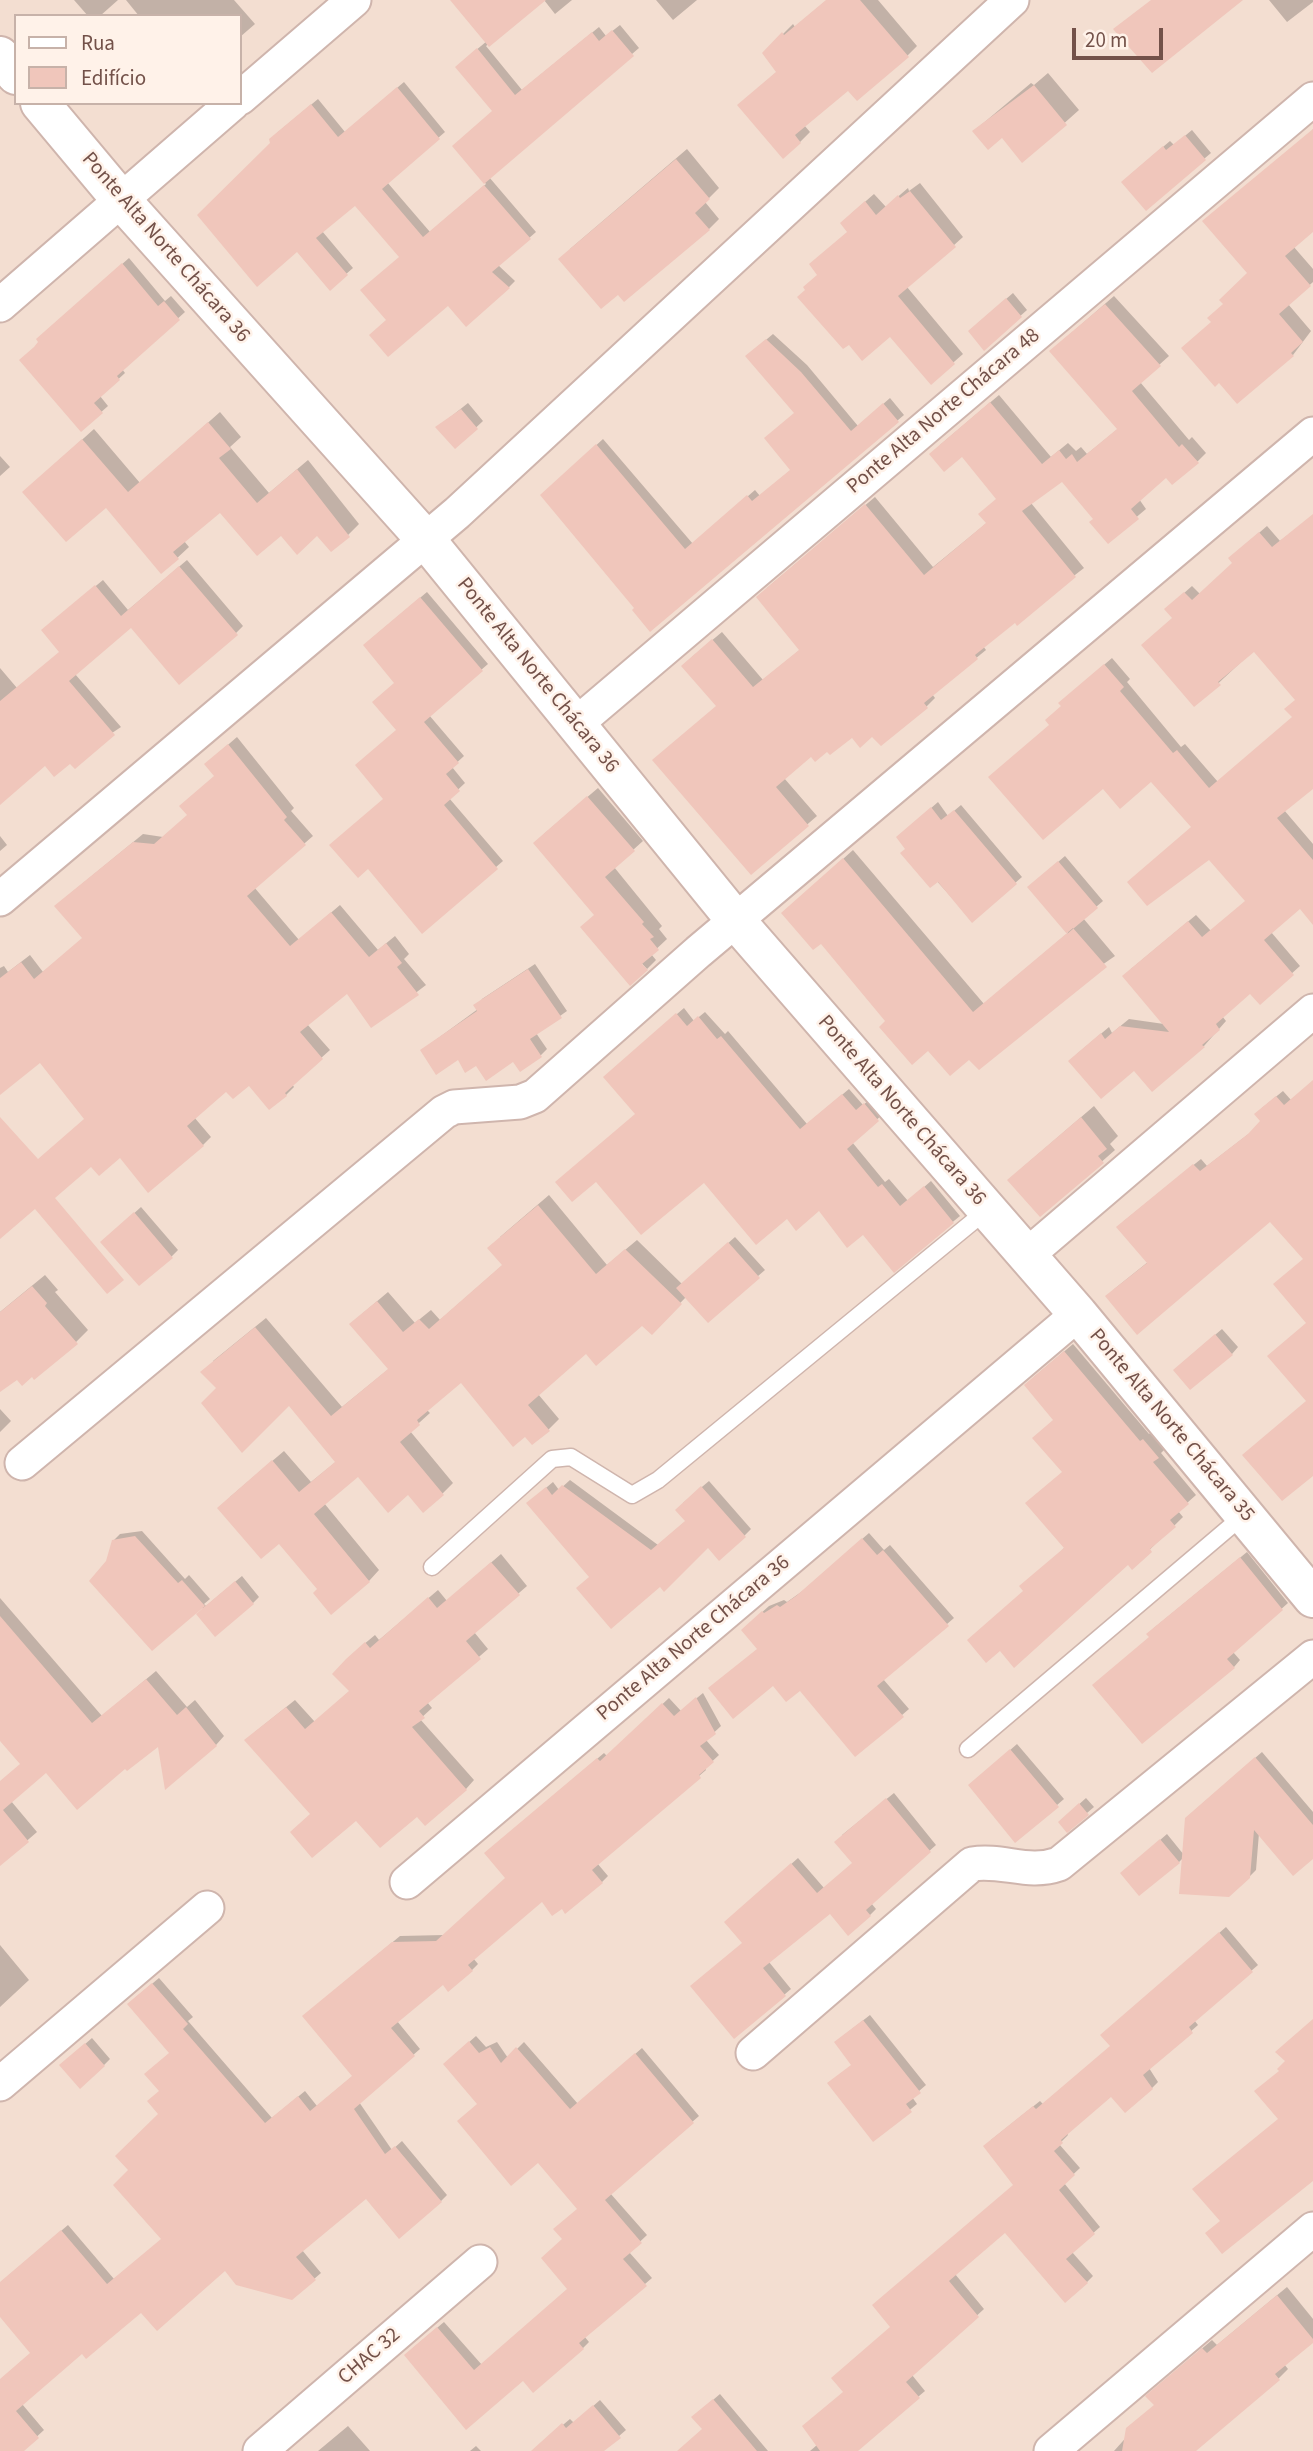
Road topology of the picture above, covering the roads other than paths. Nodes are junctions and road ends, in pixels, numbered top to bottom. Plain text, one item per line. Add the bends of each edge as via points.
1 (354, 0) edge
2 (1012, 0) edge
3 (0, 56) edge
4 (14, 73) edge
5 (242, 96) edge
6 (1313, 99) edge
7 (42, 105) edge
8 (231, 105) edge
9 (122, 201) junction
10 (0, 305) edge
11 (1313, 434) edge
12 (426, 540) junction
13 (576, 724) junction
14 (0, 899) edge
15 (737, 922) junction
16 (1313, 1011) edge
17 (987, 1210) junction
18 (1026, 1256) junction
19 (1078, 1314) junction
20 (22, 1464) dead end
21 (1244, 1515) junction
22 (432, 1567) dead end
23 (1311, 1593) edge
24 (1313, 1657) edge
25 (968, 1749) dead end
26 (407, 1882) dead end
27 (207, 1908) dead end
28 (753, 2053) dead end
29 (0, 2084) edge
30 (1313, 2229) edge
31 (480, 2262) dead end
32 (260, 2451) edge
33 (1051, 2451) edge

1 - 5 street
2 - 12 street
3 - 4 street
6 - 13 street, Ponte Alta Norte Chácara 48
7 - 9 street, Ponte Alta Norte Chácara 36
8 - 9 street
9 - 10 street
9 - 12 street, Ponte Alta Norte Chácara 36
11 - 15 street
12 - 13 street, Ponte Alta Norte Chácara 36
12 - 14 street
13 - 15 street, Ponte Alta Norte Chácara 36
15 - 17 street, Ponte Alta Norte Chácara 36
15 - 20 street via 535,1096 444,1112
16 - 18 street
17 - 18 street, Ponte Alta Norte Chácara 36
17 - 22 lane via 658,1480 632,1495 571,1457 552,1459
18 - 19 street, Ponte Alta Norte Chácara 35
19 - 21 street, Ponte Alta Norte Chácara 35
19 - 26 street, Ponte Alta Norte Chácara 36
21 - 23 street, Ponte Alta Norte Chácara 35
21 - 25 lane
24 - 28 street via 1059,1864 1024,1870 1002,1863 972,1864
27 - 29 street
30 - 33 street
31 - 32 street, CHAC 32

